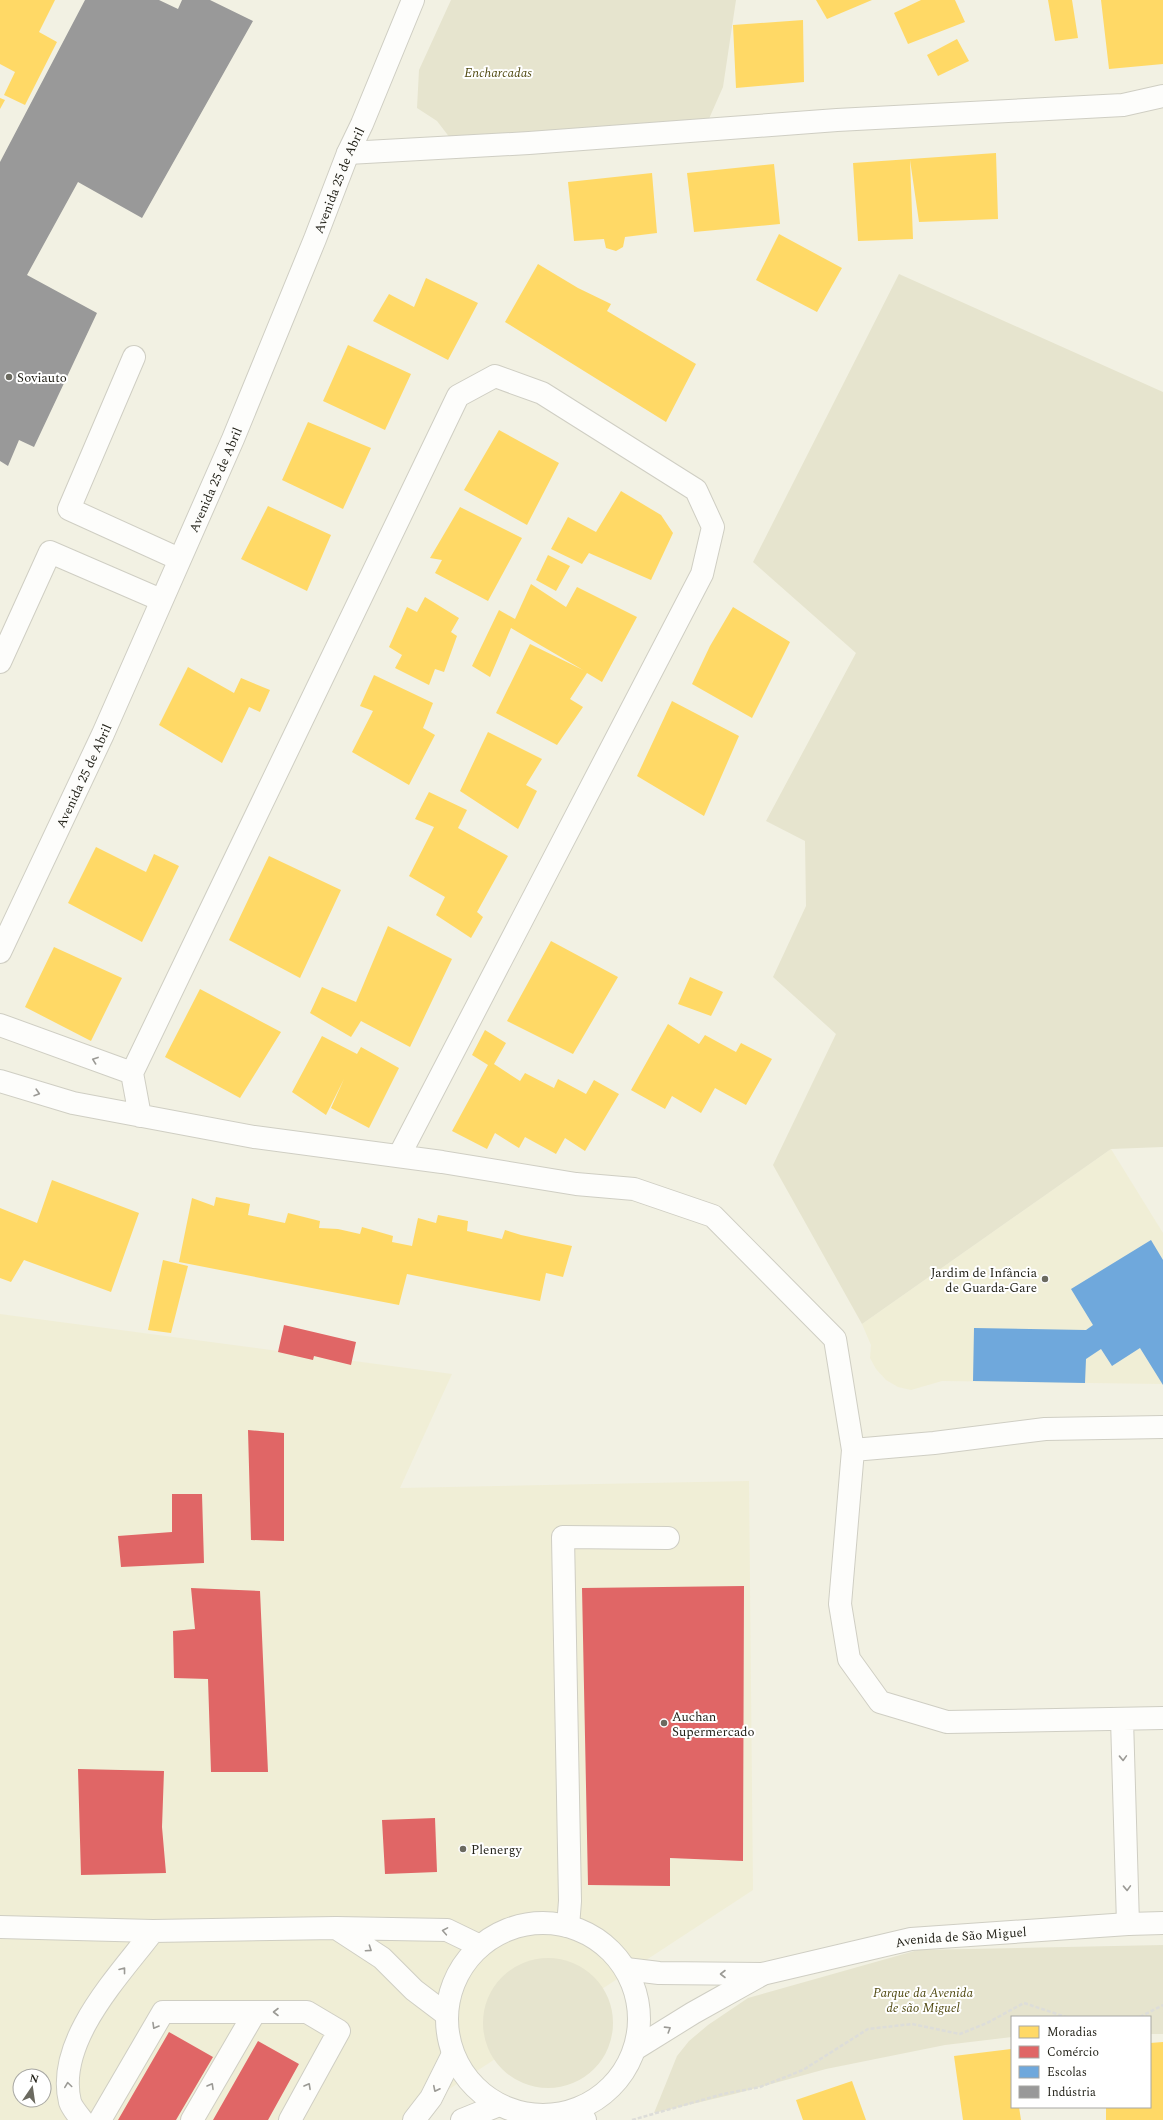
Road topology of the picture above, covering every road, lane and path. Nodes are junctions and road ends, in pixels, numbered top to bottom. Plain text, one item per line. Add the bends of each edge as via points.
1 (413, 0) edge
2 (1163, 96) edge
3 (348, 153) junction
4 (134, 357) dead end
5 (179, 559) junction
6 (161, 600) junction
7 (0, 662) edge
8 (0, 952) edge
9 (0, 1025) edge
10 (132, 1073) junction
11 (0, 1082) edge
12 (140, 1116) junction
13 (399, 1156) junction
14 (1163, 1427) edge
15 (853, 1450) junction
16 (668, 1538) dead end
17 (1163, 1718) edge
18 (1122, 1720) junction
19 (1163, 1923) edge
20 (1128, 1924) junction
21 (568, 1926) junction
22 (0, 1927) edge
23 (336, 1928) junction
24 (153, 1931) junction
25 (480, 1946) junction
26 (626, 1969) junction
27 (762, 1974) junction
28 (1163, 2005) edge
29 (254, 2012) junction
30 (447, 2015) junction
31 (1063, 2016) edge
32 (1142, 2016) edge
33 (635, 2050) junction
34 (453, 2054) junction
35 (499, 2105) junction
36 (582, 2115) edge
37 (82, 2120) edge
38 (100, 2120) edge
39 (192, 2120) edge
40 (290, 2120) edge
41 (414, 2120) edge
42 (462, 2120) edge
43 (632, 2120) edge

1 - 3 main road, Avenida 25 de Abril
2 - 3 main road via 1123,105 837,120 529,143
3 - 5 main road, Avenida 25 de Abril via 233,439
4 - 5 main road via 70,509
5 - 6 main road, Avenida 25 de Abril
6 - 7 main road via 50,552
6 - 8 main road, Avenida 25 de Abril via 103,734
10 -> 9 main road
10 - 12 main road
10 - 13 main road via 458,396 495,376 542,393 696,490 713,527 702,574
11 -> 12 main road via 73,1104
12 - 13 main road via 254,1137
13 - 15 main road via 576,1184 634,1189 713,1216 835,1339
14 - 15 main road via 1045,1429
15 - 18 main road via 840,1604 849,1659 880,1702 947,1722
16 - 21 main road via 563,1537 570,1901
17 - 18 main road
18 -> 20 main road
19 - 20 main road, Avenida de São Miguel
20 - 27 main road, Avenida de São Miguel via 911,1939
21 - 25 main road via 537,1923 507,1930
21 - 26 main road via 591,1936 610,1950
22 - 24 main road
23 - 24 main road
25 -> 23 main road via 447,1930
23 -> 30 main road via 382,1958 414,1990
37 -> 24 main road via 70,2104 67,2077 73,2049 96,2005
25 - 30 main road via 462,1966 451,1989
27 -> 26 main road, Avenida de São Miguel via 659,1973
26 - 33 main road via 636,1994 640,2022
33 -> 27 main road, Avenida de São Miguel
28 - 32 path
29 -> 38 main road via 163,2012
39 -> 29 main road
40 -> 29 main road via 339,2031 307,2012
30 - 34 main road via 447,2035
31 - 43 path via 1024,2003 960,2034 912,2024 868,2030 803,2070 760,2087 723,2094
33 - 36 main road via 623,2075
34 - 35 main road via 464,2074 480,2092
34 -> 41 main road via 431,2098
35 - 36 main road via 525,2114
35 - 42 main road

